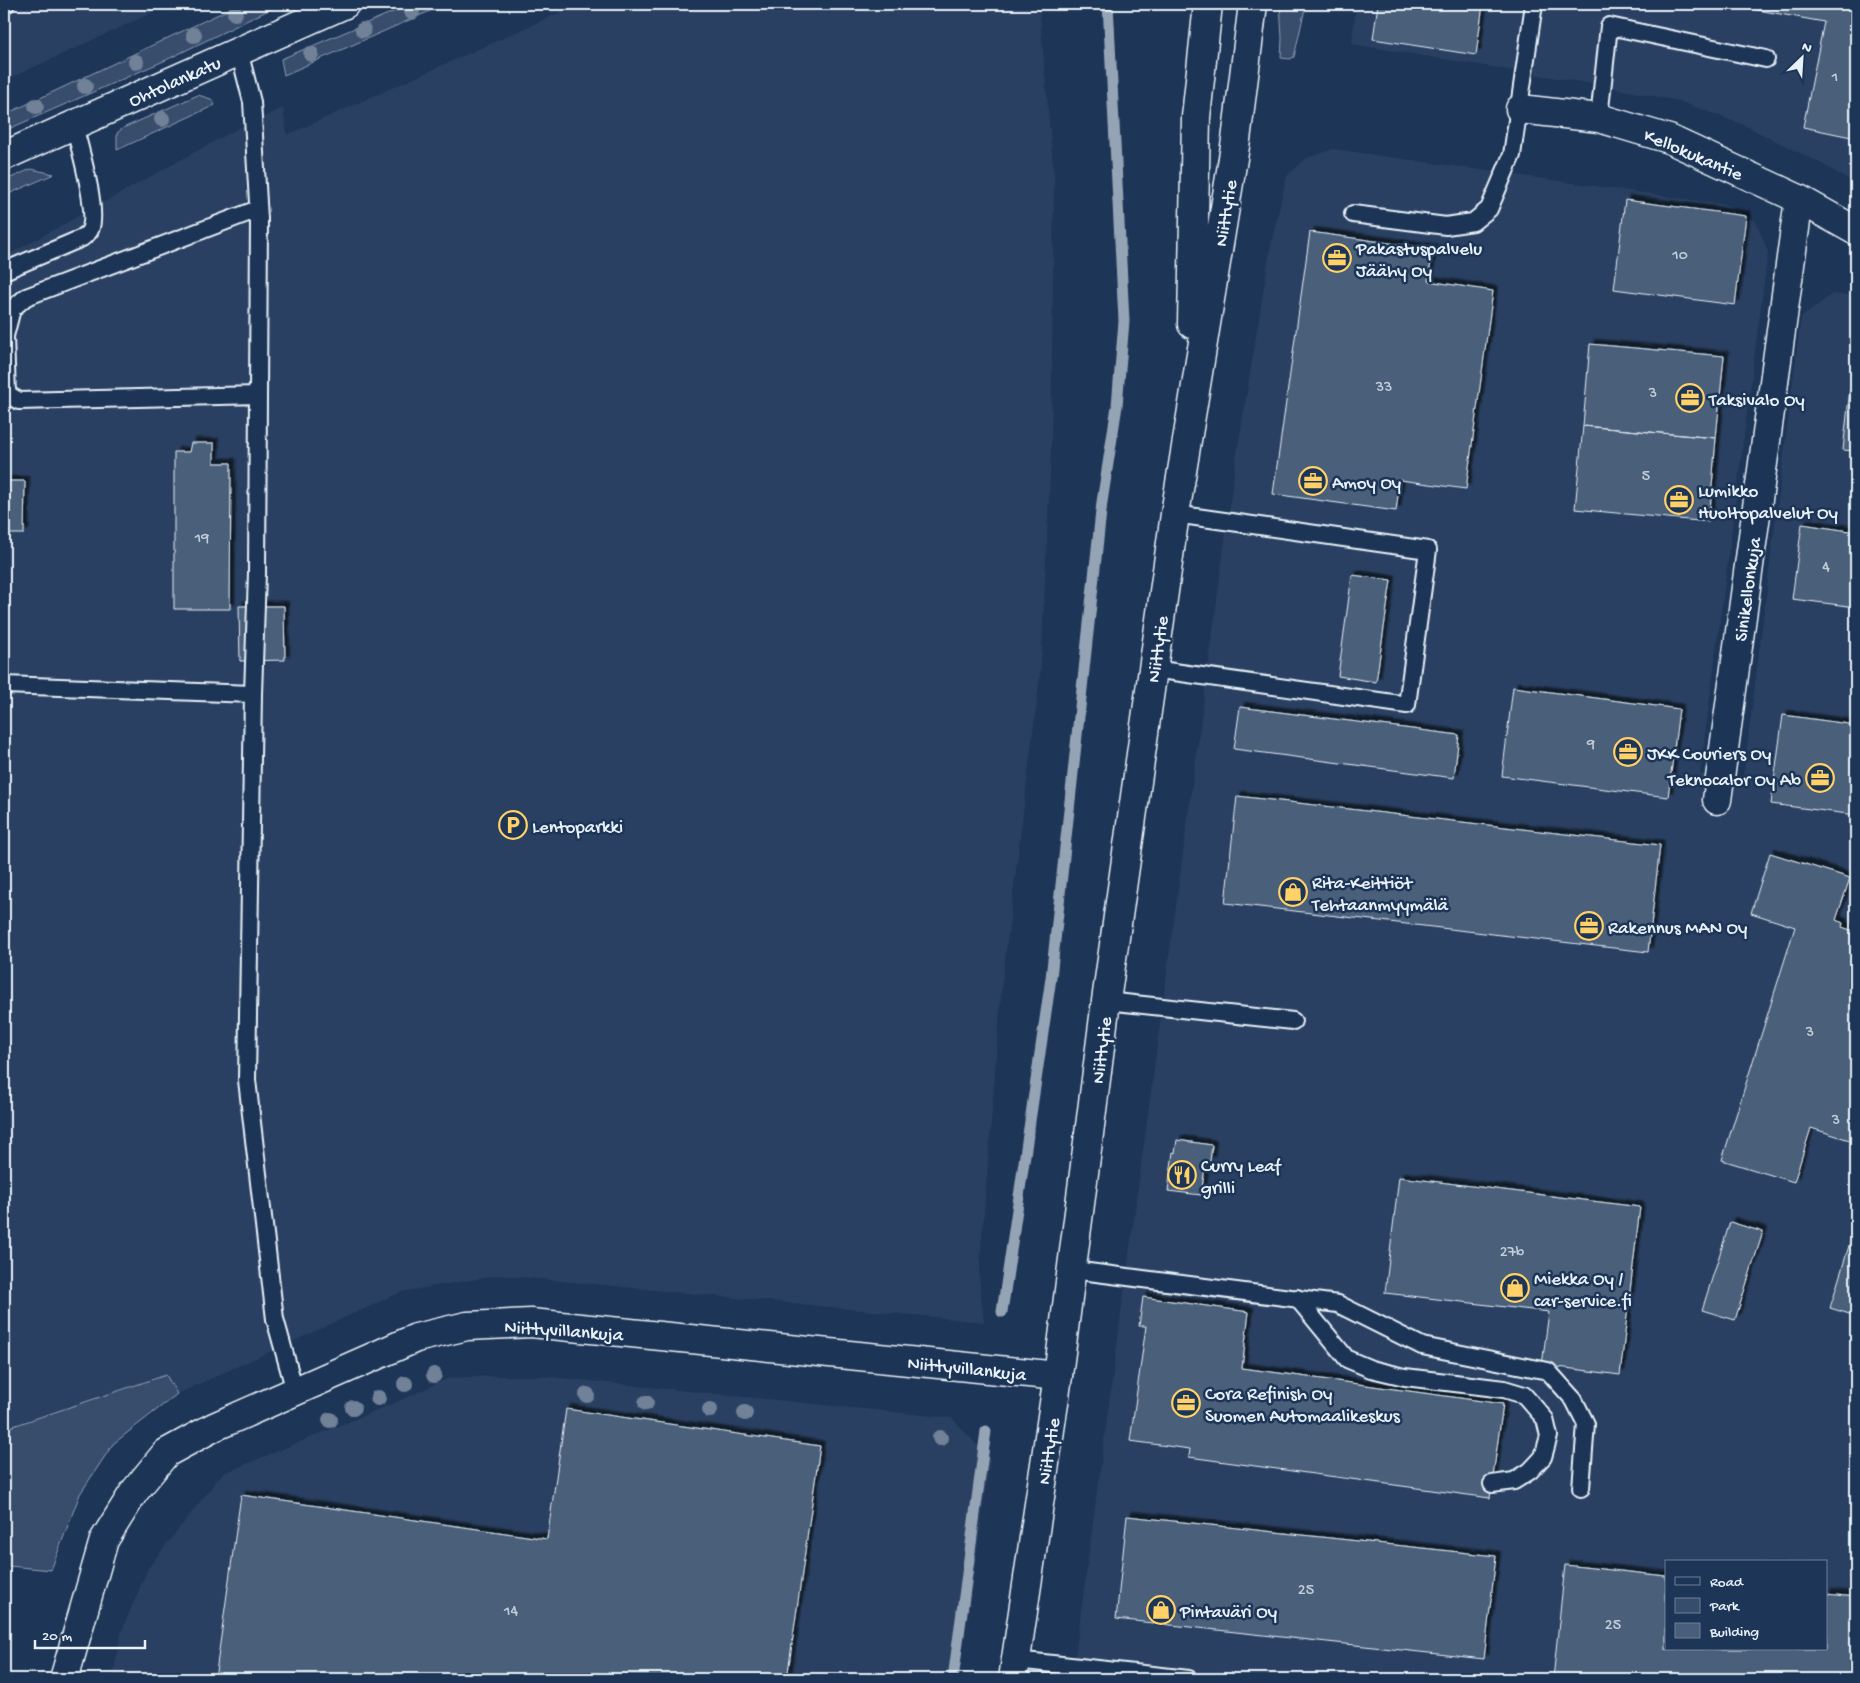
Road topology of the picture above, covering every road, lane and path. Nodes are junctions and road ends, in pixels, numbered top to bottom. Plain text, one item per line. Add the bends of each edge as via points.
1 (345, 4) edge
2 (1208, 4) edge
3 (1253, 4) edge
4 (1534, 4) edge
5 (240, 51) junction
6 (1766, 59) dead end
7 (1520, 109) junction
8 (1599, 118) junction
9 (74, 125) junction
10 (4, 156) edge
11 (1799, 199) junction
12 (258, 209) junction
13 (1353, 214) dead end
14 (1856, 231) edge
15 (4, 271) edge
16 (258, 395) junction
17 (1190, 421) junction
18 (1175, 514) junction
19 (1153, 669) junction
20 (4, 685) edge
21 (253, 694) junction
22 (1717, 800) dead end
23 (1106, 1000) junction
24 (1293, 1021) dead end
25 (1073, 1270) junction
26 (1297, 1298) junction
27 (1058, 1376) junction
28 (295, 1391) junction
29 (1492, 1484) dead end
30 (1581, 1488) dead end
31 (1014, 1670) edge
32 (64, 1679) edge
33 (1189, 1679) edge

1 - 5 street, Ohtolankatu
2 - 17 street, Niittytie via 1196,117
3 - 17 street, Niittytie via 1236,140
4 - 7 lane
5 - 9 street, Ohtolankatu
5 - 12 lane via 252,102
6 - 8 lane via 1610,26
7 - 8 street, Kellokukantie
7 - 13 lane via 1512,155 1488,209 1473,222 1446,226
8 - 11 street, Kellokukantie via 1669,139
9 - 10 street, Ohtolankatu
9 - 15 lane via 86,175 92,217 90,230 82,238
11 - 14 street, Kellokukantie
11 - 22 street, Sinikellonkuja
12 - 16 lane
12 - 16 lane via 26,297 12,309 5,336 7,394 19,401
16 - 21 lane
17 - 18 street, Niittytie
18 - 19 street, Niittytie
18 - 19 lane via 1428,550 1407,705
19 - 23 street, Niittytie
20 - 21 lane
21 - 28 lane via 247,1080 275,1319
23 - 24 lane
23 - 25 street, Niittytie
25 - 26 lane
25 - 27 street, Niittytie
26 - 29 lane via 1347,1359 1405,1377 1504,1389 1524,1395 1545,1419 1549,1436 1543,1457 1514,1482
26 - 30 lane via 1338,1304 1422,1346 1548,1371 1574,1400 1586,1424
27 - 28 street, Niittyvillankuja via 531,1322 467,1326 416,1338
27 - 31 street, Niittytie
28 - 32 street, Niittyvillankuja via 214,1427 166,1453 134,1492 104,1540
31 - 33 lane

